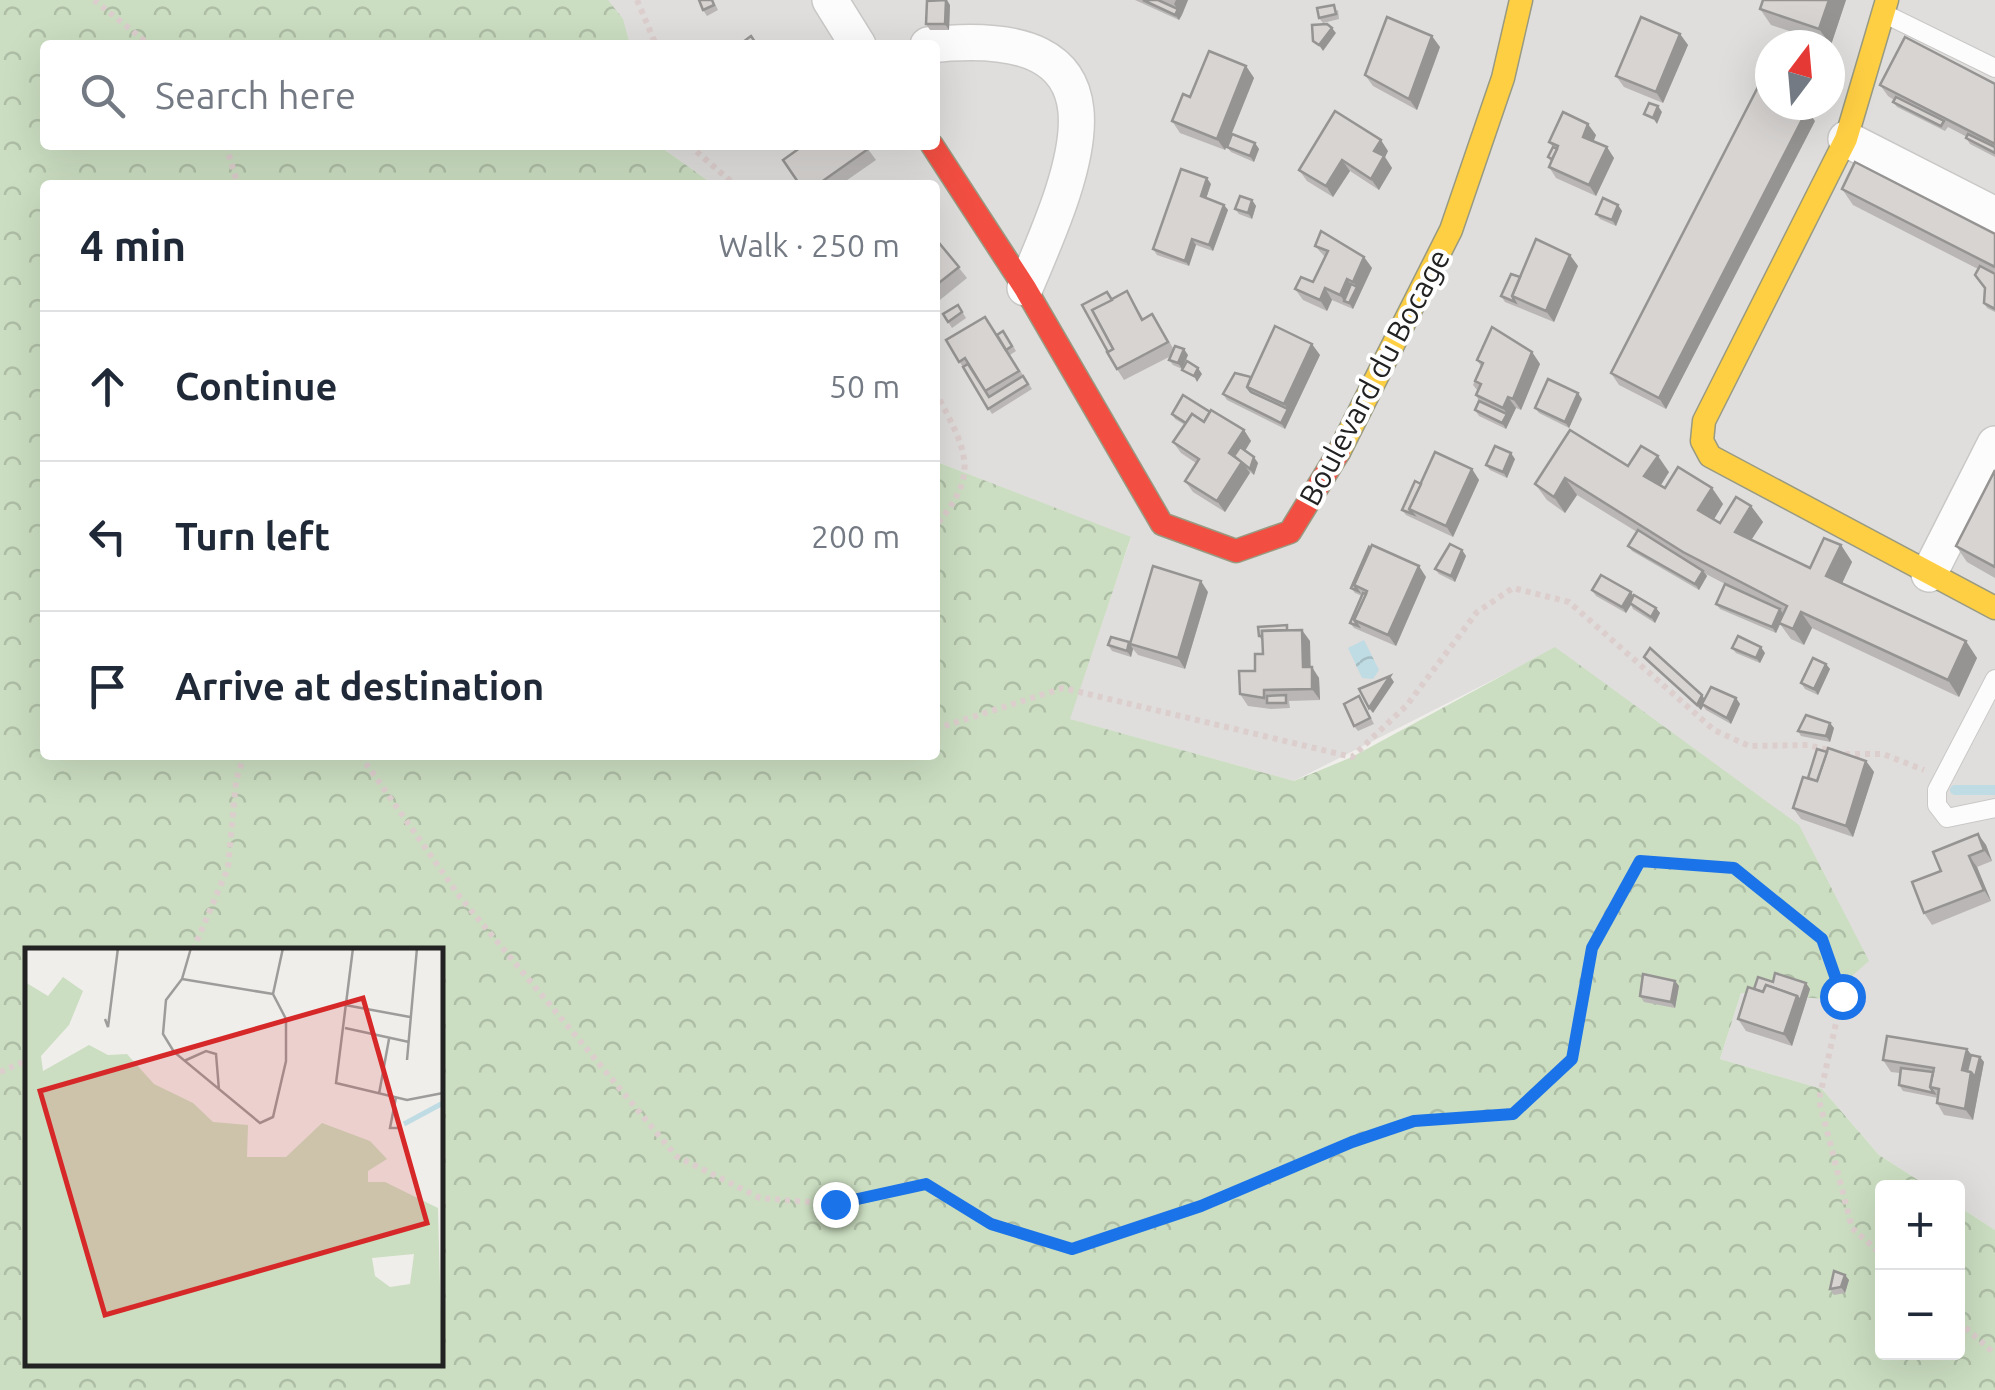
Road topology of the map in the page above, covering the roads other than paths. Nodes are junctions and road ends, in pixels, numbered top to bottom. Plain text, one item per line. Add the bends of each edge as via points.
1 (830, 0) edge
2 (1521, 0) edge
3 (1885, 6) edge
4 (855, 40) edge
5 (940, 45) edge
6 (1995, 68) edge
7 (1846, 139) junction
8 (935, 150) edge
9 (1995, 215) edge
10 (1024, 288) junction
11 (1995, 444) edge
12 (1929, 574) junction
13 (1995, 608) edge
14 (1995, 679) edge
15 (1995, 808) edge

1 - 4 street
2 - 10 street, Boulevard du Bocage via 1503,78 1451,230 1320,488 1290,532 1236,551 1162,524
3 - 6 lane
3 - 7 street
5 - 10 street via 1012,43 1044,54 1066,79 1077,112 1074,157
7 - 9 street
7 - 12 street via 1704,420 1702,440 1710,456
8 - 10 street, Boulevard du Bocage
11 - 12 street
12 - 13 street
14 - 15 lane via 1937,790 1937,806 1948,818

